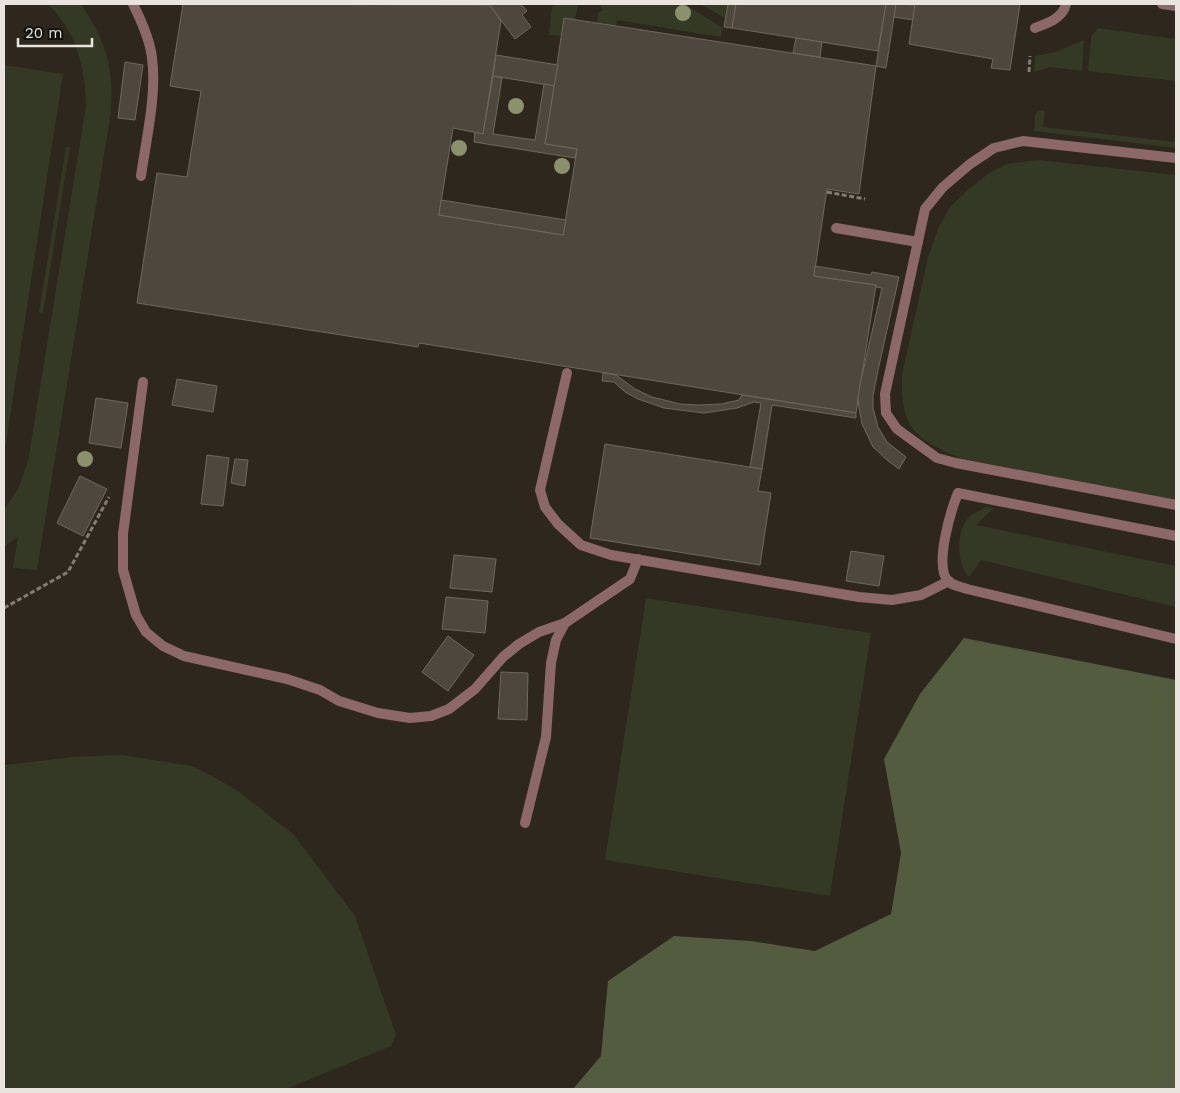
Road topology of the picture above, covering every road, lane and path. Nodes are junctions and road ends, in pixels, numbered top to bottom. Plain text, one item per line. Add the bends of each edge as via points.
1 (133, 4) edge
2 (1066, 4) edge
3 (1162, 4) edge
4 (1176, 6) edge
5 (1035, 28) dead end
6 (1030, 56) dead end
7 (1029, 72) dead end
8 (1176, 158) edge
9 (141, 176) dead end
10 (827, 192) dead end
11 (865, 198) dead end
12 (836, 228) dead end
13 (918, 242) junction
14 (567, 373) dead end
15 (143, 382) dead end
16 (112, 491) dead end
17 (1176, 505) edge
18 (1176, 536) edge
19 (638, 559) junction
20 (949, 581) junction
21 (4, 608) edge
22 (565, 623) junction
23 (1176, 639) edge
24 (525, 823) dead end

1 - 9 street via 152,57 153,86
2 - 5 street via 1064,11
3 - 4 street
6 - 7 path
8 - 13 street via 1023,141 994,148 943,187 925,209
10 - 11 path
12 - 13 street
13 - 17 street via 885,394 886,413 897,429 937,458
14 - 19 street via 540,488 545,507 558,524 581,544 611,555
15 - 22 street via 123,534 123,570 136,615 146,632 163,646 184,656 287,679 378,713 410,718 431,716 449,709 475,689 519,644 539,632
16 - 21 path via 68,572
18 - 20 street via 958,492 943,554 943,572
19 - 20 street via 892,600 920,595
19 - 22 street via 630,579
20 - 23 street via 967,589
22 - 24 street via 556,640 551,663 546,737

